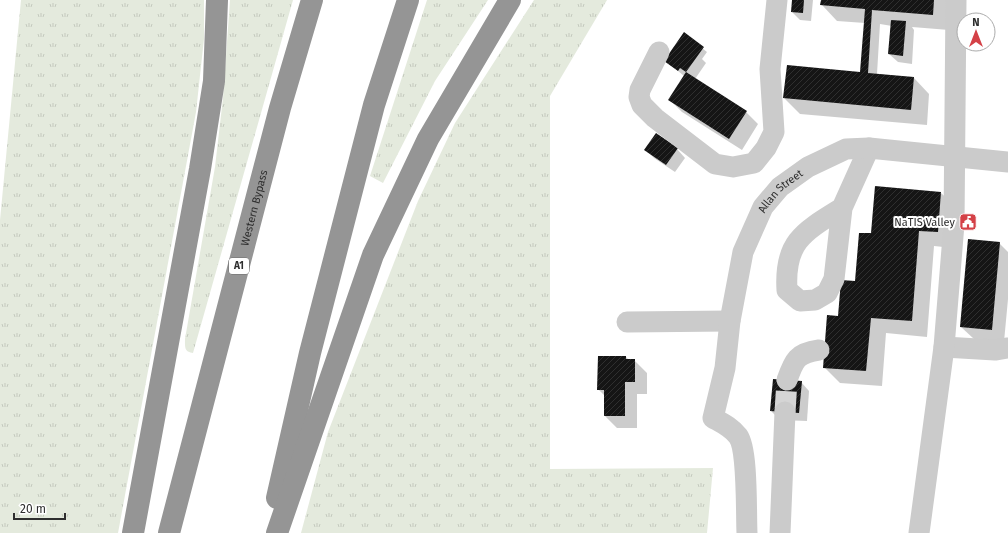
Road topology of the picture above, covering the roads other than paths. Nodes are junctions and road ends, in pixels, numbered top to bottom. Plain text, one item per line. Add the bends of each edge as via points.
1 (217, 0) edge
2 (312, 0) edge
3 (408, 0) edge
4 (510, 0) edge
5 (777, 0) edge
6 (956, 0) edge
7 (659, 52) dead end
8 (869, 148) junction
9 (956, 158) junction
10 (1008, 162) edge
11 (842, 208) dead end
12 (730, 320) junction
13 (627, 322) dead end
14 (944, 347) junction
15 (1008, 348) edge
16 (819, 350) dead end
17 (787, 380) tunnel mouth
18 (785, 412) tunnel mouth
19 (134, 533) edge
20 (169, 533) edge
21 (268, 533) edge
22 (277, 533) edge
23 (747, 533) edge
24 (780, 533) edge
25 (919, 533) edge

1 - 19 highway via 214,81
2 - 20 highway, Western Bypass / A1 via 278,116
3 - 21 highway via 372,112 310,353
4 - 22 highway via 428,139 373,255
5 - 7 street via 770,69 774,132 754,163 733,167 715,164 655,118 642,104 640,90
6 - 9 street
8 - 9 street, Allan Street
8 - 11 street
8 - 12 street, Allan Street via 846,149 808,167 780,187 763,207 742,252
9 - 10 street, Allan Street
9 - 14 street via 954,224
12 - 13 street
12 - 23 street, Allan Street via 725,368 713,418 728,426 739,437 744,463
14 - 15 street via 995,350
14 - 25 street
16 - 17 street via 806,352 794,361
18 - 24 street

